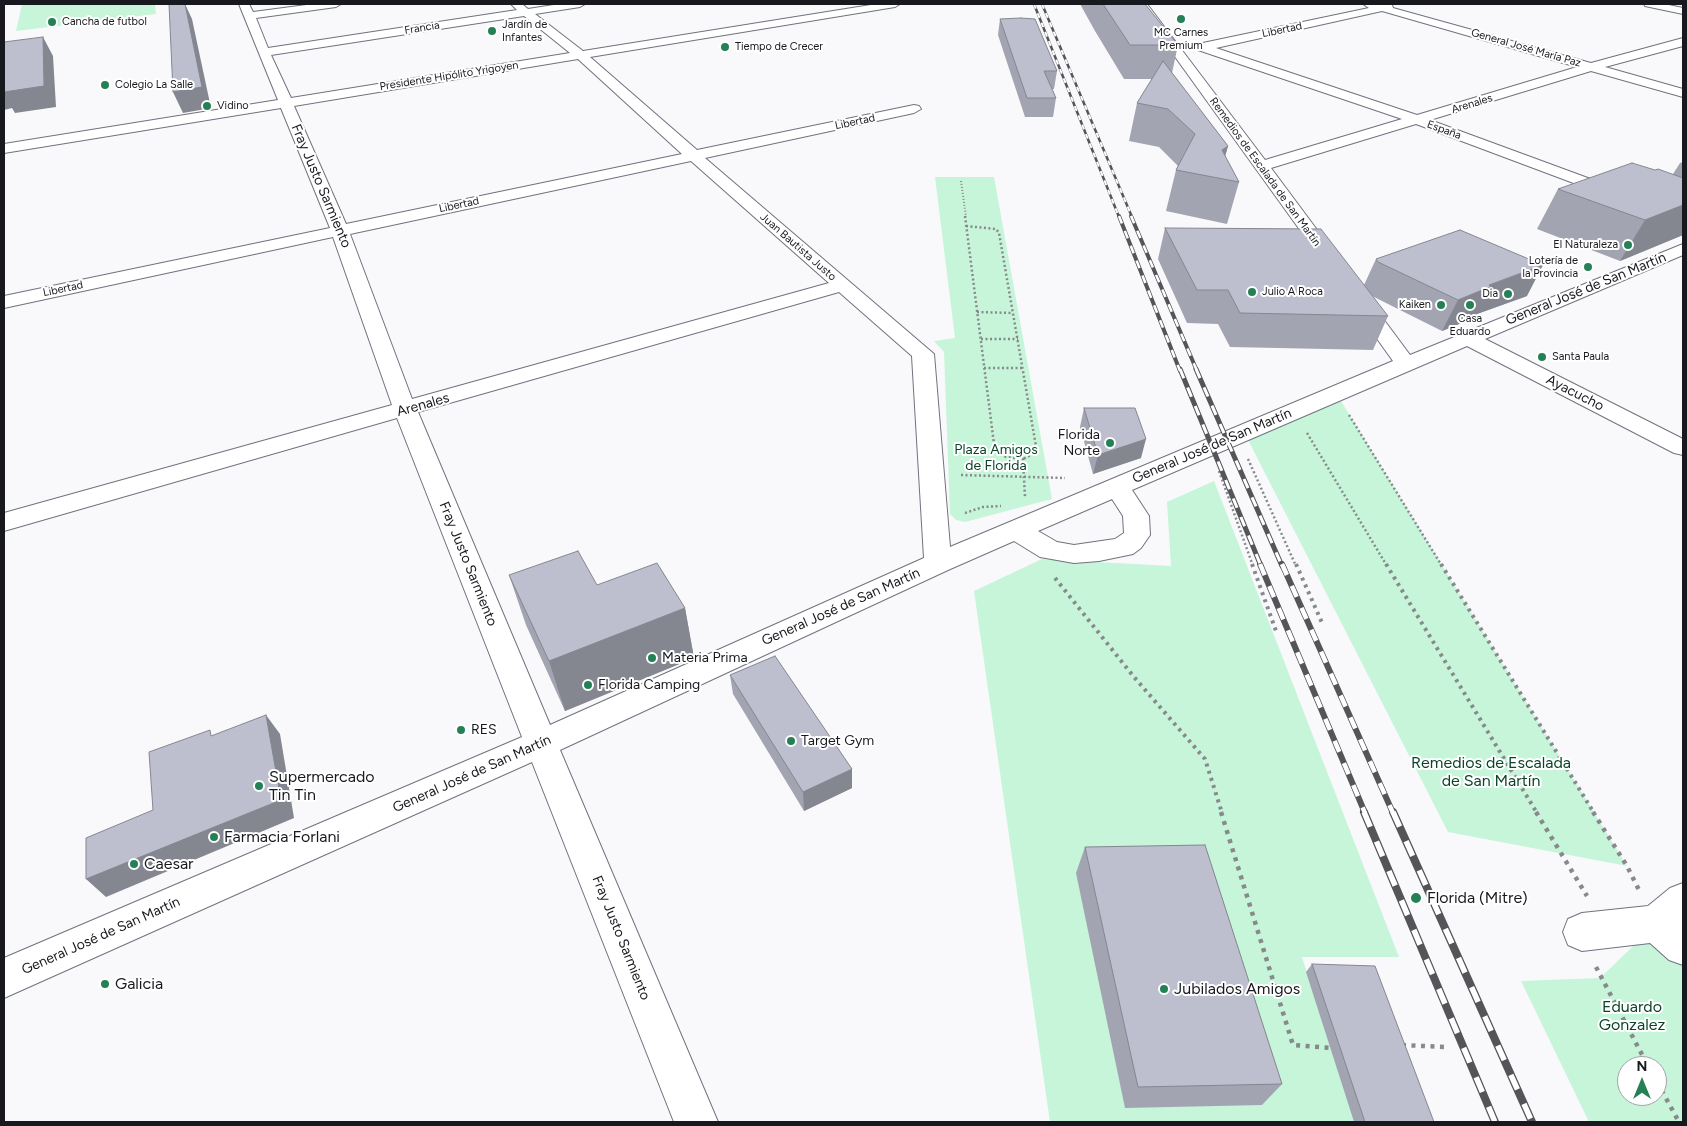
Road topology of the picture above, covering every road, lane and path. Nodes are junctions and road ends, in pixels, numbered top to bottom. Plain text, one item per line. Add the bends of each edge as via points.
1 (336, 4) edge
2 (580, 4) edge
3 (895, 4) edge
4 (1142, 4) edge
5 (1368, 4) edge
6 (1402, 4) edge
7 (1649, 4) edge
8 (521, 8) edge
9 (806, 8) dead end
10 (1382, 8) junction
11 (246, 10) edge
12 (1683, 12) edge
13 (821, 16) junction
14 (1163, 34) junction
15 (1683, 42) edge
16 (1195, 44) junction
17 (264, 52) junction
18 (580, 55) junction
19 (1591, 67) junction
20 (1683, 93) edge
21 (286, 103) junction
22 (914, 109) dead end
23 (1418, 120) junction
24 (4, 149) edge
25 (692, 156) junction
26 (1261, 166) junction
27 (961, 181) dead end
28 (1683, 219) edge
29 (966, 226) junction
30 (340, 231) junction
31 (1683, 249) edge
32 (1336, 269) edge
33 (842, 285) junction
34 (1348, 285) edge
35 (4, 302) edge
36 (977, 312) junction
37 (1013, 312) junction
38 (1467, 338) junction
39 (981, 339) junction
40 (1018, 339) junction
41 (1406, 364) junction
42 (984, 368) junction
43 (1023, 368) junction
44 (1336, 393) junction
45 (405, 410) junction
46 (1293, 411) junction
47 (1237, 435) junction
48 (1211, 447) junction
49 (1683, 448) edge
50 (1023, 459) junction
51 (932, 475) junction
52 (1023, 478) junction
53 (1065, 478) dead end
54 (1117, 487) junction
55 (1022, 520) junction
56 (4, 522) edge
57 (936, 522) junction
58 (938, 563) junction
59 (1053, 576) dead end
60 (1323, 625) dead end
61 (1276, 631) dead end
62 (542, 743) junction
63 (1627, 866) dead end
64 (1674, 924) edge
65 (1594, 931) junction
66 (4, 978) edge
67 (1394, 1045) edge
68 (1445, 1047) dead end
69 (1331, 1048) dead end
70 (1643, 1056) edge
71 (1667, 1100) edge
72 (696, 1122) edge
73 (1679, 1122) edge

1 - 11 street
2 - 8 street, Francia
3 - 13 street, Presidente Hipólito Yrigoyen
4 - 14 street, Remedios de Escalada de San Martín
5 - 10 street, General José María Paz
6 - 10 street, Libertad
7 - 12 street
8 - 17 street, Francia
8 - 18 street, Juan Bautista Justo
9 - 13 street
10 - 16 street, Libertad
10 - 19 street, General José María Paz
11 - 17 street, Fray Justo Sarmiento
13 - 18 street, Presidente Hipólito Yrigoyen
14 - 16 street
14 - 26 street, Remedios de Escalada de San Martín
15 - 19 street, Arenales
16 - 23 street, España
17 - 21 street, Fray Justo Sarmiento
18 - 21 street, Presidente Hipólito Yrigoyen
18 - 25 street, Juan Bautista Justo
19 - 20 street, General José María Paz
19 - 23 street, Arenales
21 - 24 street, Presidente Hipólito Yrigoyen
21 - 30 street, Fray Justo Sarmiento
22 - 25 street, Libertad
23 - 26 street, Arenales
23 - 28 street, España
25 - 30 street, Libertad
25 - 33 street, Juan Bautista Justo
26 - 32 street, Remedios de Escalada de San Martín
27 - 29 path
29 - 36 path
29 - 37 path via 996,229 999,233
30 - 35 street, Libertad
30 - 45 street, Fray Justo Sarmiento
31 - 38 street, General José de San Martín
33 - 45 street, Arenales
33 - 51 street, Juan Bautista Justo via 923,354
34 - 41 street
36 - 37 path
36 - 39 path
37 - 40 path
38 - 41 street, General José de San Martín
38 - 49 street, Ayacucho
39 - 40 path
39 - 42 path
40 - 43 path
41 - 44 street, General José de San Martín
42 - 43 path
42 - 50 path via 996,452 1006,458
43 - 50 path via 1036,452
44 - 46 street, General José de San Martín
44 - 63 path
45 - 56 street, Arenales
45 - 62 street, Fray Justo Sarmiento
46 - 47 street, General José de San Martín
46 - 65 path
47 - 48 street, General José de San Martín
47 - 60 path
48 - 54 street, General José de San Martín
48 - 61 path
50 - 52 path
51 - 52 path
51 - 57 street, Juan Bautista Justo
52 - 53 path
52 - 55 path
54 - 55 street, General José de San Martín
54 - 55 street via 1136,516 1137,526 1137,535 1122,547 1074,554 1050,550
55 - 57 path via 983,507
55 - 58 street, General José de San Martín
57 - 58 street, Juan Bautista Justo
58 - 62 street, General José de San Martín
59 - 69 path via 1205,759 1294,1045
62 - 66 street, General José de San Martín
62 - 72 street, Fray Justo Sarmiento
64 - 65 street
65 - 70 path via 1600,978
67 - 68 path
71 - 73 path

